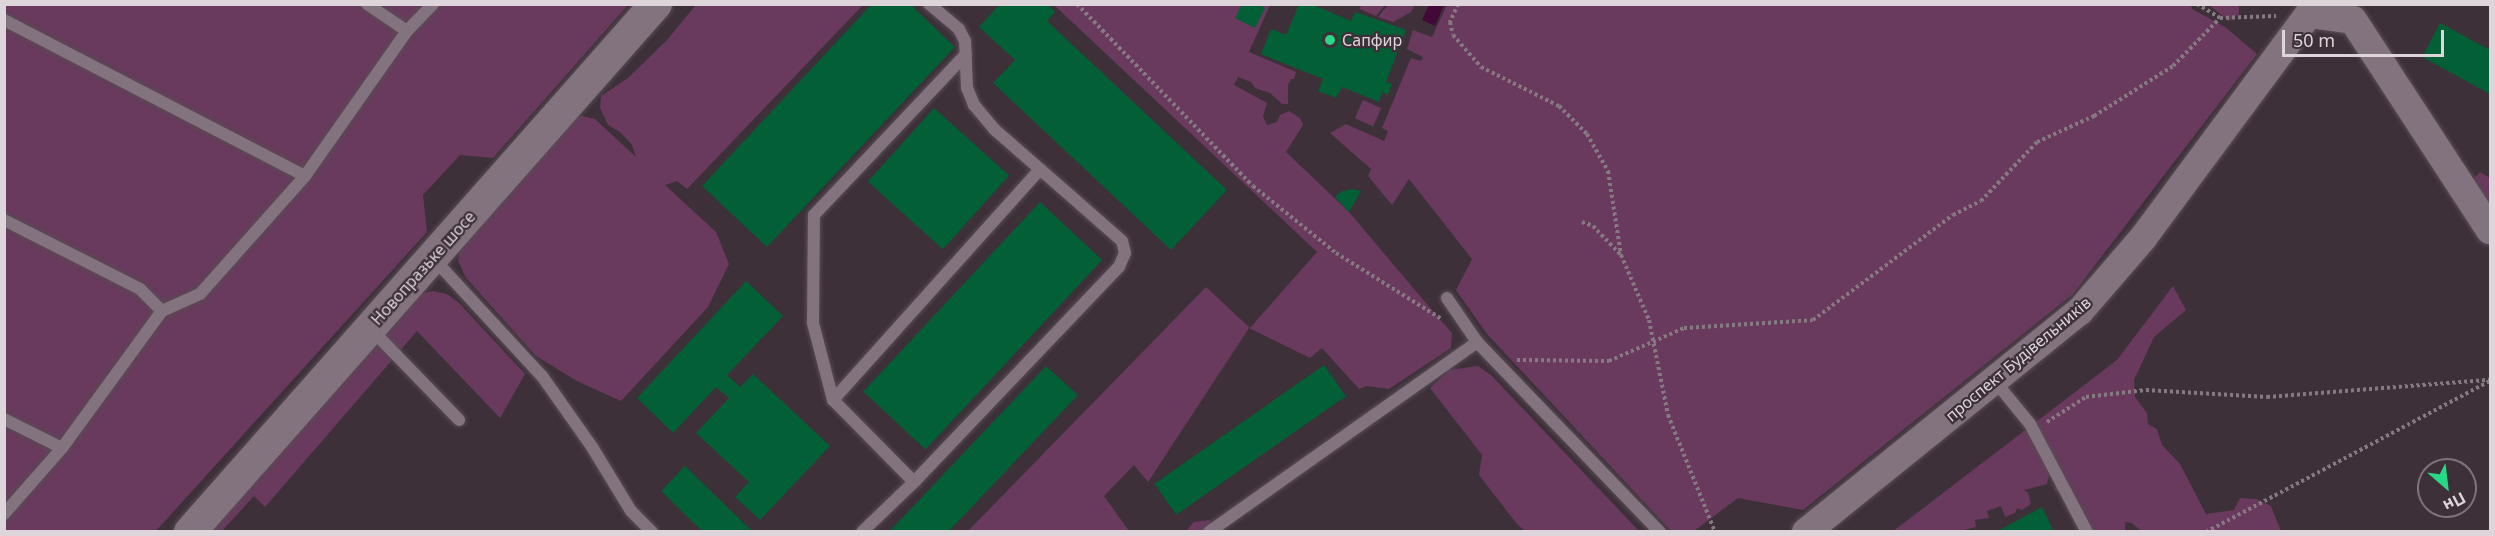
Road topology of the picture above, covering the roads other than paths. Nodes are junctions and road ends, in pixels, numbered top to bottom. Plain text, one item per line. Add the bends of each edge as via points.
1 (367, 4) edge
2 (433, 4) edge
3 (656, 4) edge
4 (929, 4) edge
5 (4, 20) edge
6 (408, 31) junction
7 (966, 54) junction
8 (1040, 169) junction
9 (305, 176) junction
10 (4, 220) edge
11 (2490, 230) edge
12 (432, 257) junction
13 (1447, 298) dead end
14 (162, 311) junction
15 (369, 328) junction
16 (1477, 342) junction
17 (1994, 380) junction
18 (833, 400) junction
19 (4, 419) edge
20 (459, 420) dead end
21 (62, 448) junction
22 (914, 482) junction
23 (4, 514) edge
24 (190, 531) edge
25 (652, 531) edge
26 (862, 531) edge
27 (1209, 531) edge
28 (1660, 531) edge
29 (1806, 531) edge
30 (2087, 531) edge

1 - 6 lane
2 - 6 lane
3 - 12 main road, Новопразьке шосе
4 - 7 lane via 959,29
5 - 9 lane
6 - 9 lane
7 - 8 lane via 967,88 974,105 995,130
7 - 18 lane via 814,215 813,323
8 - 18 lane
8 - 22 lane via 1122,241 1125,253 1119,267
9 - 14 lane via 200,294
10 - 14 lane via 140,289
11 - 17 street, проспект Будівельників via 2353,20 2309,14 2143,238 2080,311
12 - 15 main road, Новопразьке шосе
12 - 25 lane via 542,376 631,511
13 - 16 lane
14 - 21 lane
15 - 20 lane
15 - 24 main road, Новопразьке шосе
16 - 27 lane
16 - 28 lane
17 - 29 street, проспект Будівельників
17 - 30 lane via 2034,431
18 - 22 lane
19 - 21 lane
21 - 23 lane
22 - 26 lane

